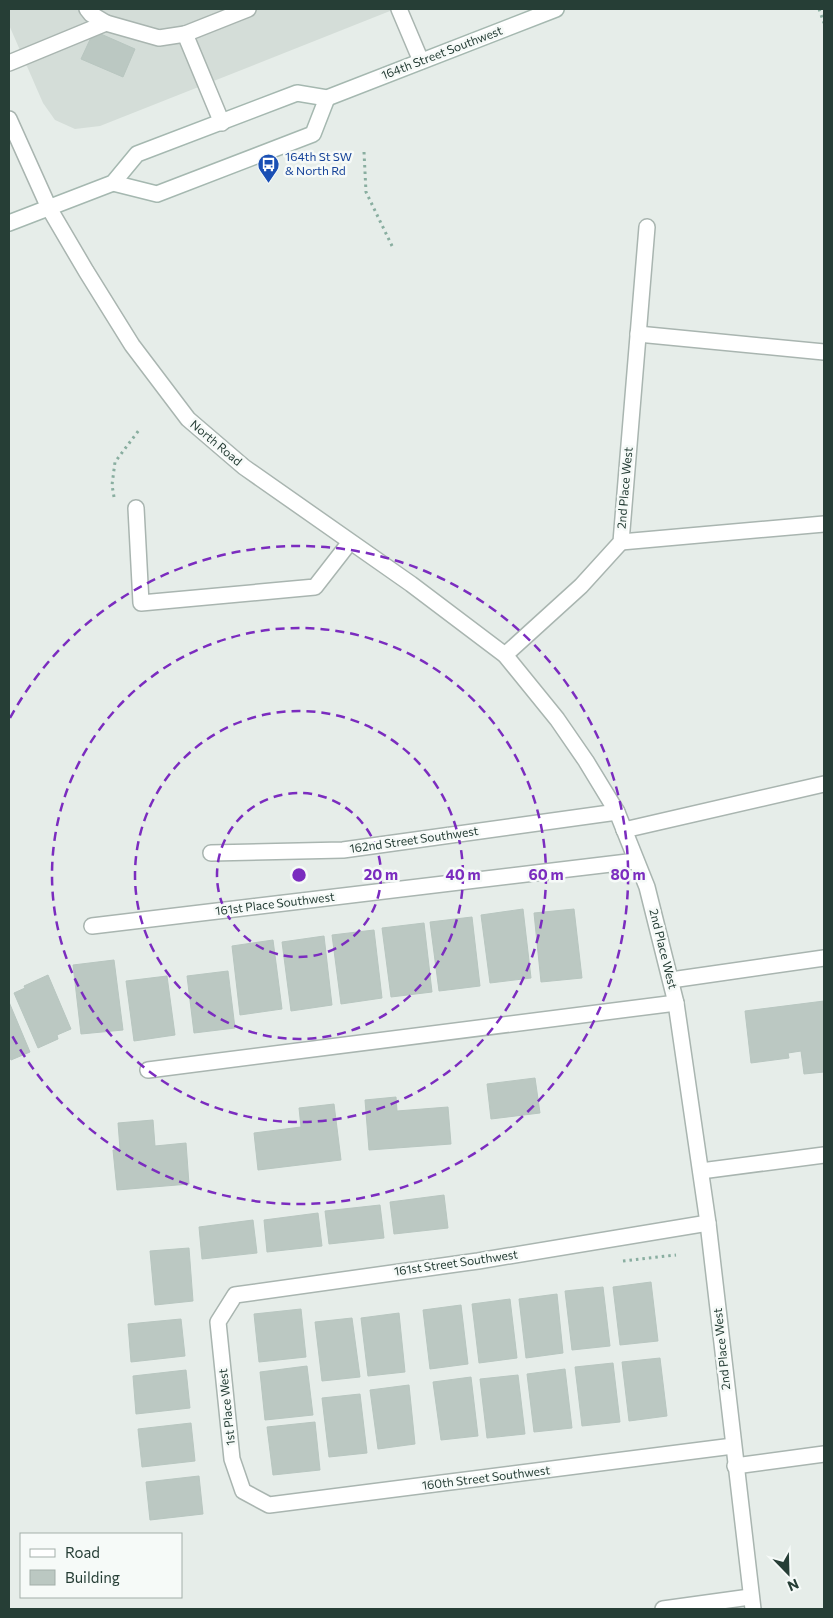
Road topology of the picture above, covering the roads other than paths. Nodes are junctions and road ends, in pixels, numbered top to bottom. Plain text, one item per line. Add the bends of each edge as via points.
1 (87, 9) edge
2 (248, 9) edge
3 (399, 9) edge
4 (556, 9) edge
5 (106, 23) junction
6 (185, 34) junction
7 (421, 62) junction
8 (9, 63) edge
9 (327, 98) junction
10 (9, 119) edge
11 (222, 123) junction
12 (113, 183) junction
13 (49, 208) junction
14 (9, 223) edge
15 (647, 227) dead end
16 (638, 334) junction
17 (824, 352) edge
18 (136, 508) dead end
19 (824, 524) edge
20 (350, 542) junction
21 (621, 542) junction
22 (504, 655) junction
23 (824, 784) edge
24 (617, 812) junction
25 (624, 830) junction
26 (211, 853) dead end
27 (636, 861) junction
28 (92, 926) dead end
29 (824, 958) edge
30 (671, 980) junction
31 (676, 1003) junction
32 (148, 1070) dead end
33 (824, 1155) edge
34 (701, 1170) junction
35 (708, 1224) junction
36 (218, 1322) joint
37 (733, 1446) junction
38 (824, 1454) edge
39 (735, 1466) junction
40 (242, 1491) joint
41 (751, 1603) edge
42 (663, 1609) edge

1 - 5 street
2 - 6 street
3 - 7 street
4 - 7 street, 164th Street Southwest
5 - 6 street via 159,38
5 - 8 street
6 - 11 street
7 - 9 street, 164th Street Southwest
9 - 11 street via 297,93
9 - 12 street via 313,134 156,194
10 - 13 street, North Road
11 - 12 street via 138,154
12 - 13 street
13 - 14 street
13 - 20 street, North Road via 132,345 188,420 244,467
15 - 16 street, 2nd Place West
16 - 17 street
16 - 21 street, 2nd Place West
18 - 20 street via 141,602 315,587
19 - 21 street
20 - 22 street, North Road
21 - 22 street, 2nd Place West via 581,586
22 - 24 street, 2nd Place West via 557,719
23 - 25 street
24 - 25 street, 2nd Place West
24 - 26 street, 162nd Street Southwest via 343,850
25 - 27 street, 2nd Place West
27 - 28 street, 161st Place Southwest
27 - 30 street, 2nd Place West via 647,887
29 - 30 street
30 - 31 street, 2nd Place West
31 - 32 street
31 - 34 street, 2nd Place West
33 - 34 street
34 - 35 street, 2nd Place West
35 - 36 street, 161st Street Southwest via 236,1295
35 - 37 street, 2nd Place West
36 - 40 street, 1st Place West via 232,1459
37 - 39 street, 2nd Place West
37 - 40 street, 160th Street Southwest via 269,1505
38 - 39 street
39 - 41 street, 2nd Place West
41 - 42 street

